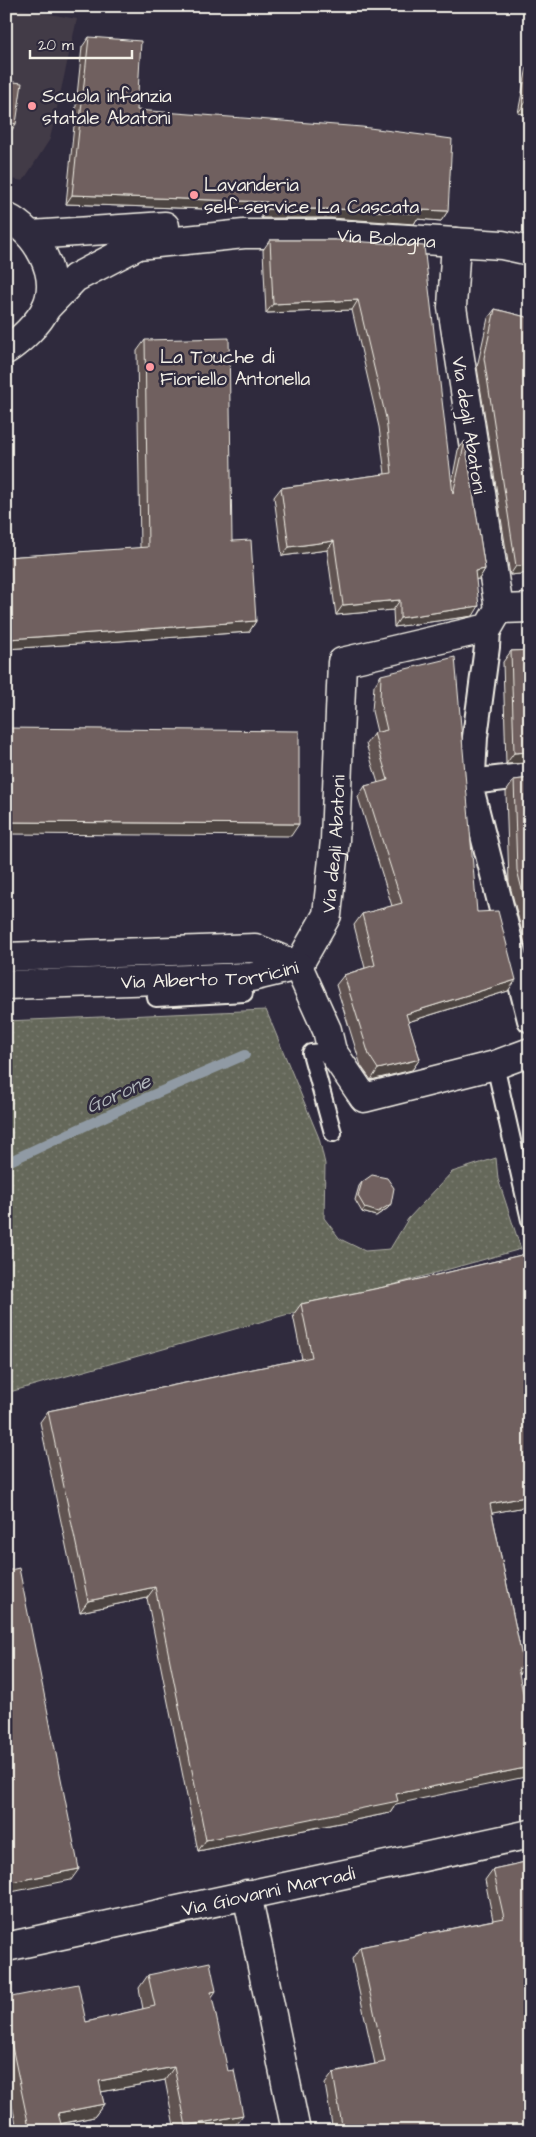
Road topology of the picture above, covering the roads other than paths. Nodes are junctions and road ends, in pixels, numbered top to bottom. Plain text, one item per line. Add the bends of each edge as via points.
1 (6, 217) edge
2 (244, 234) junction
3 (31, 235) junction
4 (456, 242) junction
5 (530, 251) edge
6 (46, 308) junction
7 (6, 350) edge
8 (530, 608) edge
9 (493, 618) junction
10 (530, 774) edge
11 (471, 782) junction
12 (6, 957) edge
13 (298, 966) junction
14 (154, 979) junction
15 (6, 985) edge
16 (244, 993) dead end
17 (530, 1020) edge
18 (332, 1051) junction
19 (530, 1052) edge
20 (496, 1066) junction
21 (334, 1133) dead end
22 (530, 1220) edge
23 (530, 1834) edge
24 (247, 1894) junction
25 (6, 1947) edge
26 (296, 2131) edge

1 - 3 street
2 - 3 street via 168,226
2 - 4 street, Via Bologna via 330,234
2 - 6 street via 138,245 75,278
3 - 6 street via 44,255 48,273 50,292
4 - 5 street, Via Bologna via 502,245
4 - 9 street, Via degli Abatoni via 452,306
6 - 7 street
8 - 9 street, Via degli Abatoni
9 - 11 street, Via degli Abatoni
9 - 13 street, Via degli Abatoni via 342,662 335,840 327,914
10 - 11 street
11 - 17 street, Via degli Abatoni
12 - 13 street, Via Alberto Torricini via 255,948
13 - 14 street, Via Alberto Torricini via 252,977
13 - 18 street via 328,1030
14 - 15 street, Via Alberto Torricini
14 - 16 lane via 156,998
18 - 20 street via 364,1098
18 - 21 lane via 311,1053
19 - 20 street
20 - 22 lane
23 - 24 street, Via Giovanni Marradi
24 - 25 street, Via Giovanni Marradi
24 - 26 street

